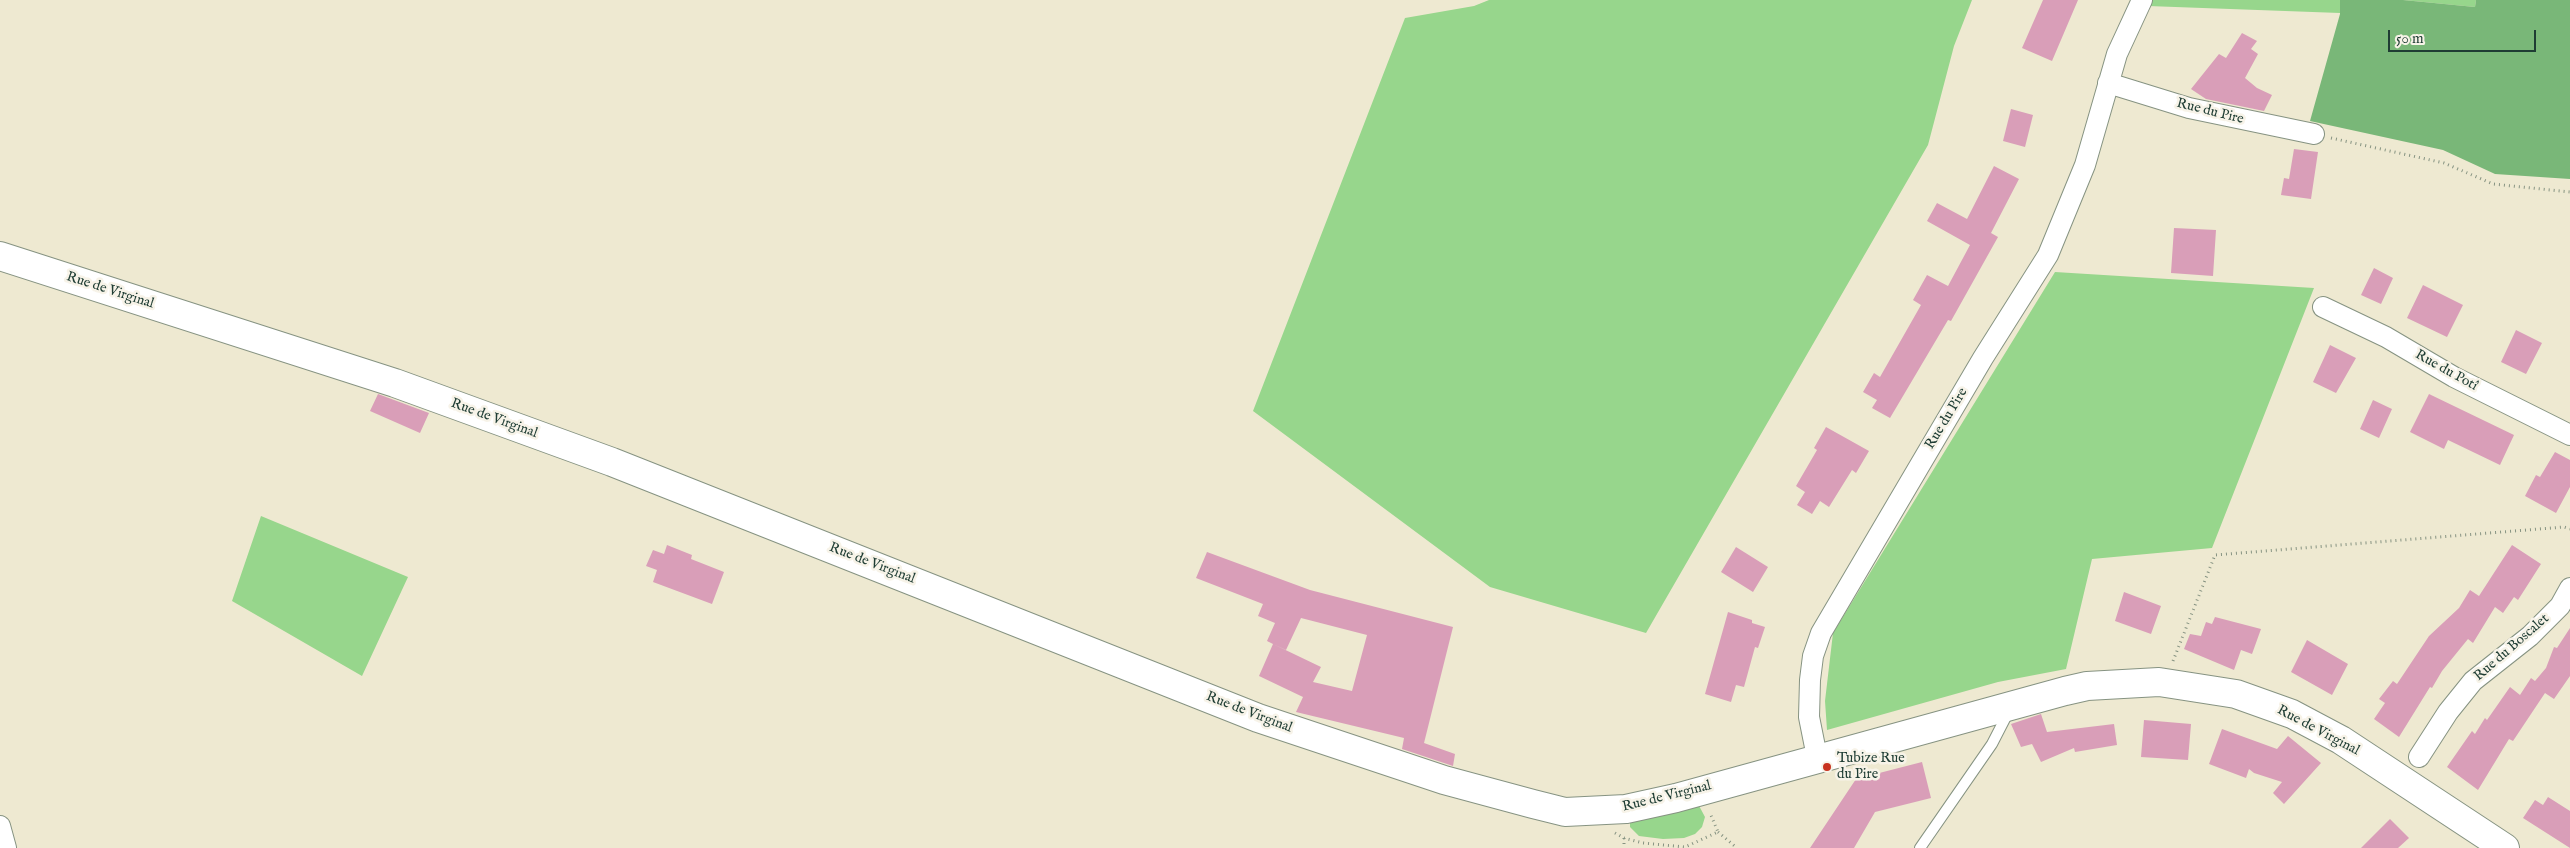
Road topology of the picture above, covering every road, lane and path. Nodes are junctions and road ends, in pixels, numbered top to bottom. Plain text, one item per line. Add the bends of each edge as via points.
1 (2142, 0) edge
2 (2108, 83) junction
3 (2314, 134) joint
4 (2570, 192) edge
5 (0, 256) edge
6 (2323, 307) dead end
7 (2570, 434) edge
8 (2570, 529) edge
9 (2570, 588) edge
10 (2169, 683) junction
11 (2012, 703) junction
12 (1817, 757) junction
13 (2419, 757) dead end
14 (1701, 789) junction
15 (0, 826) edge
16 (1718, 832) junction
17 (6, 848) edge
18 (1624, 848) edge
19 (1737, 848) edge
20 (1920, 848) edge
21 (2505, 848) edge

1 - 2 street, Rue du Pire via 2117,54
2 - 3 street, Rue du Pire via 2189,108
2 - 12 street, Rue du Pire via 2086,165 2048,255 1821,633 1813,656 1810,680 1809,717
3 - 4 path via 2444,163 2492,184
5 - 14 street, Rue de Virginal via 395,383 612,462 1258,718 1444,780 1565,812 1626,809
6 - 7 street, Rue du Potî
8 - 10 path via 2215,555 2176,654
9 - 13 street, Rue du Boscalet via 2560,606 2530,636 2473,681
10 - 11 street, Rue de Virginal via 2087,686
10 - 21 street, Rue de Virginal via 2236,694 2292,714 2341,740
11 - 12 street, Rue de Virginal
11 - 20 lane via 1992,744
12 - 14 street, Rue de Virginal
14 - 16 path
15 - 17 street
16 - 18 path via 1685,847 1624,838
16 - 19 path

